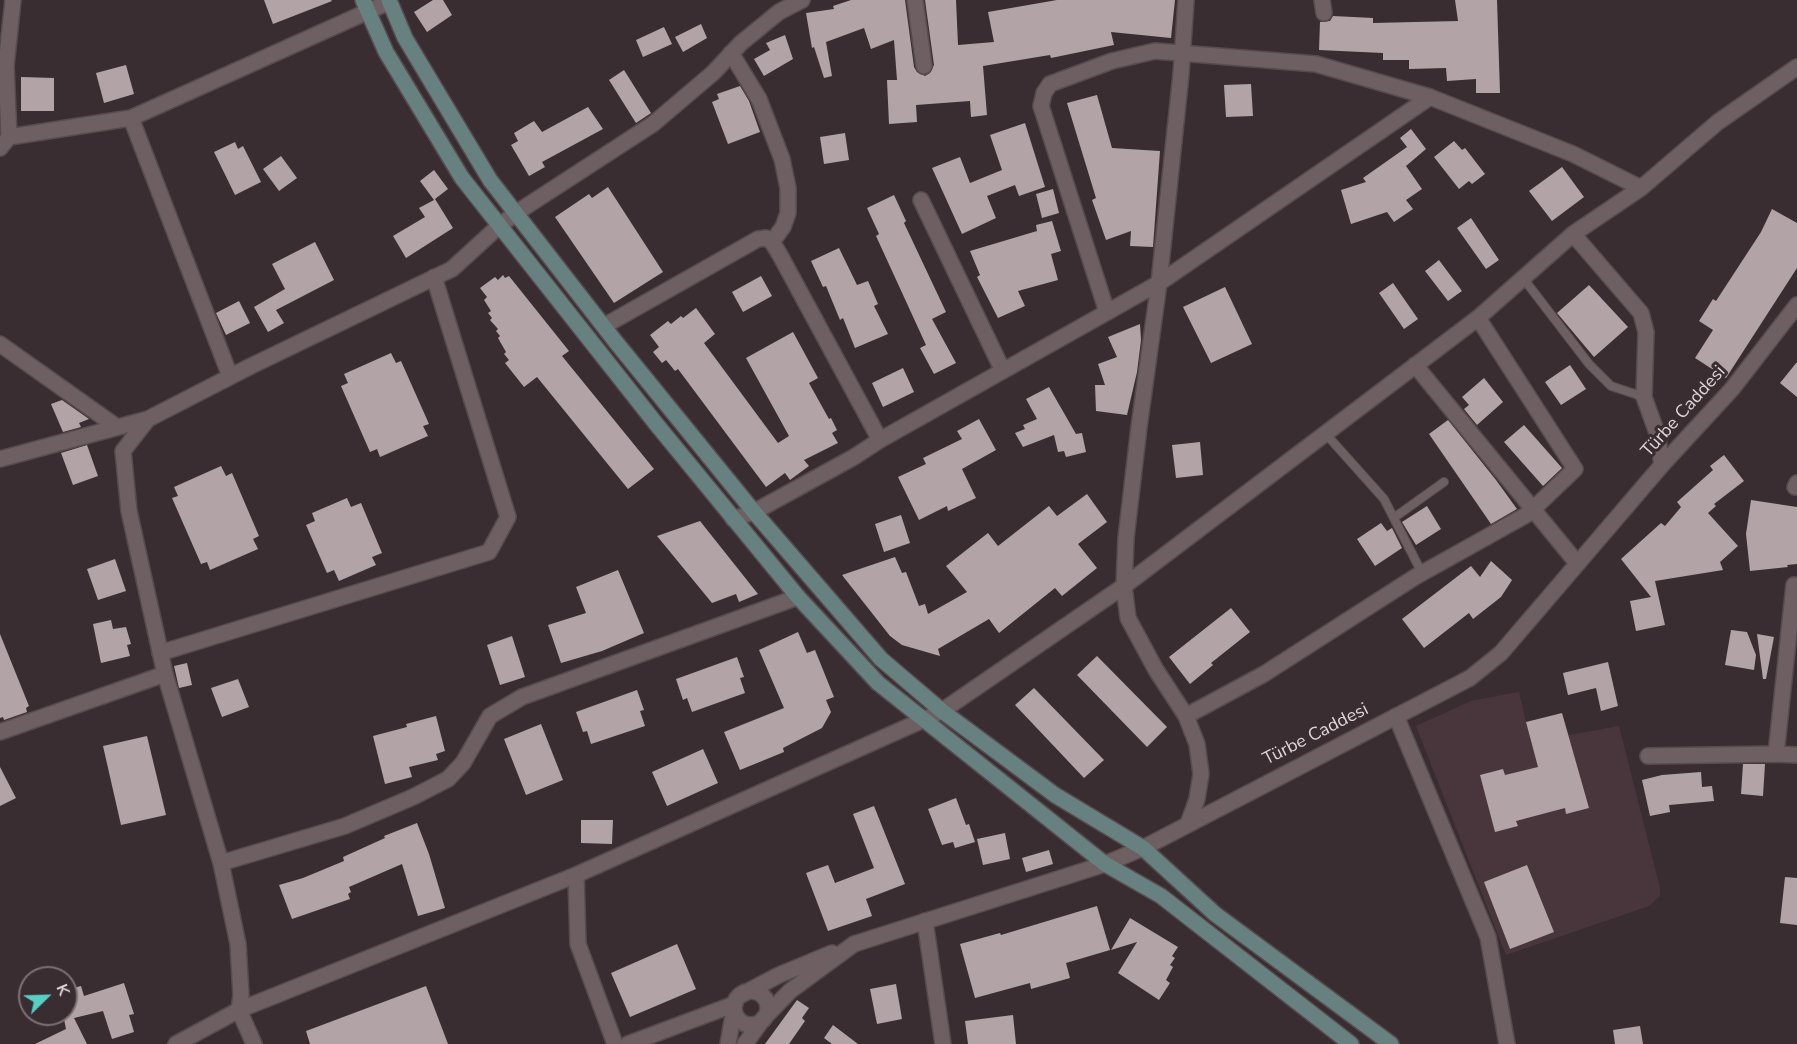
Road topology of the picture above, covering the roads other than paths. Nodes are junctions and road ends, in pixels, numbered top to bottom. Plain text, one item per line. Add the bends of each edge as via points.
1 (13, 0) edge
2 (802, 0) edge
3 (915, 0) edge
4 (1186, 0) edge
5 (389, 1) edge
6 (366, 6) edge
7 (731, 53) junction
8 (1182, 53) junction
9 (924, 66) dead end
10 (1797, 67) edge
11 (1430, 97) junction
12 (132, 118) junction
13 (5, 143) edge
14 (1641, 188) junction
15 (921, 200) dead end
16 (516, 213) junction
17 (499, 226) junction
18 (1573, 234) junction
19 (772, 242) junction
20 (434, 277) junction
21 (1523, 278) junction
22 (1159, 283) junction
23 (1797, 305) edge
24 (1107, 312) junction
25 (1478, 318) junction
26 (1792, 321) edge
27 (604, 326) junction
28 (0, 344) edge
29 (1415, 365) junction
30 (1004, 371) junction
31 (230, 376) junction
32 (1644, 397) junction
33 (148, 418) junction
34 (117, 427) junction
35 (1325, 433) junction
36 (880, 440) junction
37 (0, 459) edge
38 (1662, 465) junction
39 (1444, 482) dead end
40 (1534, 509) junction
41 (754, 512) junction
42 (1395, 517) junction
43 (734, 519) junction
44 (1577, 563) junction
45 (1422, 573) junction
46 (1794, 585) dead end
47 (1124, 586) junction
48 (798, 597) junction
49 (160, 653) junction
50 (165, 674) junction
51 (942, 711) junction
52 (1186, 716) junction
53 (1396, 716) junction
54 (923, 720) junction
55 (0, 732) edge
56 (1776, 754) junction
57 (1797, 755) edge
58 (1648, 756) dead end
59 (1188, 824) junction
60 (1143, 848) junction
61 (221, 863) junction
62 (1105, 864) junction
63 (576, 875) junction
64 (925, 921) junction
65 (854, 944) junction
66 (736, 1003) junction
67 (239, 1010) junction
68 (763, 1019) junction
69 (176, 1044) edge
70 (254, 1044) edge
71 (615, 1044) edge
72 (628, 1044) edge
73 (728, 1044) edge
74 (745, 1044) edge
75 (943, 1044) edge
76 (1351, 1044) edge
77 (1391, 1044) edge
78 (1507, 1044) edge

1 - 13 street via 6,66
2 - 7 street via 779,12
3 - 9 street
4 - 8 street
5 - 6 street
5 - 16 main road via 405,38 445,107 490,180
6 - 12 street
6 - 17 main road via 386,52 424,119
7 - 16 street via 653,124
7 - 19 street via 759,99 784,169 788,213
8 - 11 street via 1316,64
8 - 22 street
8 - 24 street via 1155,51 1112,61 1050,84 1044,93 1041,106
10 - 14 street via 1718,122
11 - 14 street via 1573,154
11 - 22 street
12 - 13 street
12 - 31 street
14 - 18 street
15 - 30 street
16 - 17 street
16 - 27 main road
17 - 20 street via 452,269
17 - 43 main road
18 - 21 street
18 - 32 street via 1641,313 1646,332
19 - 27 street via 758,239
19 - 36 street
20 - 31 street
20 - 49 street via 508,517 489,552
21 - 25 street
21 - 32 lane via 1589,364 1611,386
22 - 24 street
22 - 47 street via 1132,482
23 - 26 street, Türbe Caddesi
24 - 30 street
25 - 29 street
25 - 40 street via 1575,469
26 - 38 street, Türbe Caddesi
27 - 41 main road
28 - 34 street
29 - 35 street
29 - 40 street
30 - 36 street
31 - 33 street
32 - 38 street via 1657,433
33 - 34 street
33 - 49 street via 123,451 129,511
34 - 37 street
35 - 42 lane via 1384,499
35 - 47 street
36 - 41 street
38 - 44 street, Türbe Caddesi
39 - 42 lane
40 - 44 street
40 - 45 street
41 - 43 street
41 - 51 main road via 881,660
42 - 45 lane
43 - 48 main road
44 - 53 street, Türbe Caddesi via 1486,666
45 - 52 street via 1264,674
46 - 56 street
47 - 51 street
47 - 52 street via 1128,618
48 - 54 main road via 878,683
48 - 61 street via 522,697 490,716 463,763 448,779 345,826
49 - 50 street
50 - 55 street
50 - 61 street
51 - 54 street
51 - 60 main road via 1055,795
52 - 59 street via 1197,744 1201,774
53 - 59 street, Türbe Caddesi
53 - 78 street via 1488,937
54 - 62 main road
54 - 63 street
56 - 57 street
56 - 58 street
59 - 60 street, Türbe Caddesi
60 - 62 street, Türbe Caddesi
60 - 77 main road via 1215,914
61 - 67 street via 238,944
62 - 64 street, Türbe Caddesi
62 - 76 main road via 1161,896
63 - 67 street
63 - 71 street via 578,944
64 - 65 street, Türbe Caddesi
64 - 75 street
65 - 66 street via 779,975
65 - 68 street, Türbe Caddesi via 803,980
66 - 68 street via 738,1020 743,1023 754,1024
66 - 68 street via 745,992 756,992 765,999
66 - 72 street
66 - 73 street
67 - 69 street
67 - 70 street
68 - 74 street, Türbe Caddesi

